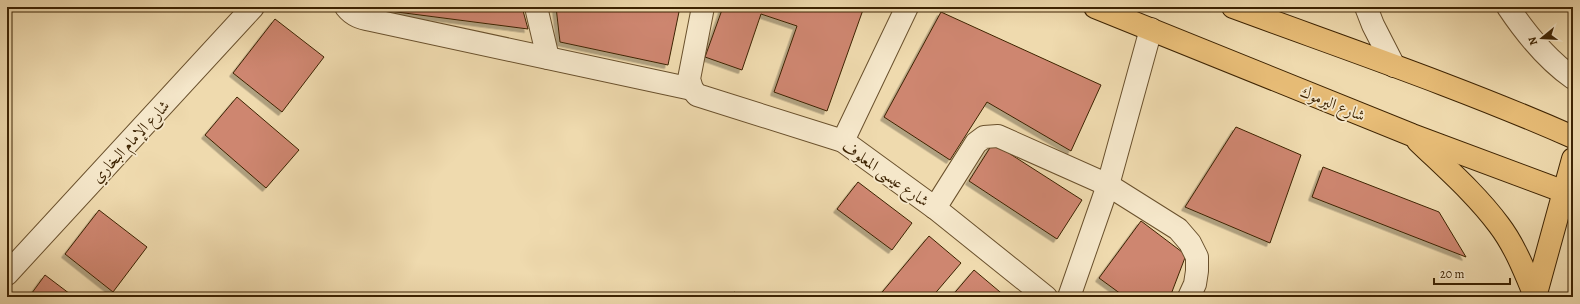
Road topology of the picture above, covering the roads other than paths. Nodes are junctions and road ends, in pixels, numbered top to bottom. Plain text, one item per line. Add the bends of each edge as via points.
1 (253, 7) edge
2 (346, 7) edge
3 (536, 7) edge
4 (703, 7) edge
5 (907, 7) edge
6 (1095, 7) edge
7 (1233, 7) edge
8 (1366, 7) edge
9 (1508, 7) edge
10 (1151, 29) junction
11 (548, 58) junction
12 (1394, 66) junction
13 (1573, 78) edge
14 (692, 89) junction
15 (1412, 135) junction
16 (1573, 137) edge
17 (843, 141) junction
18 (1573, 159) edge
19 (1108, 185) junction
20 (1568, 194) edge
21 (935, 208) junction
22 (7, 274) edge
23 (1535, 296) edge
24 (1046, 297) edge
25 (1069, 297) edge
26 (1189, 297) edge

1 - 22 street, شارع الإمام البخاري
2 - 11 street, شارع عيسى المعلوف via 358,17
3 - 11 street
4 - 14 street via 689,79
5 - 17 street
6 - 10 highway, شارع اليرموك
7 - 12 highway
8 - 12 street
9 - 13 street via 1520,26 1545,55
10 - 15 highway, شارع اليرموك
10 - 19 street
11 - 14 street, شارع عيسى المعلوف
12 - 16 highway
14 - 17 street, شارع عيسى المعلوف via 697,95
15 - 20 highway, شارع اليرموك
15 - 23 highway via 1469,190 1500,225 1518,255
17 - 21 street, شارع عيسى المعلوف
18 - 20 highway
19 - 21 street via 998,136 990,136 976,143
19 - 25 street
19 - 26 street via 1178,229 1190,242 1197,257 1197,271
20 - 23 highway
21 - 24 street, شارع عيسى المعلوف

